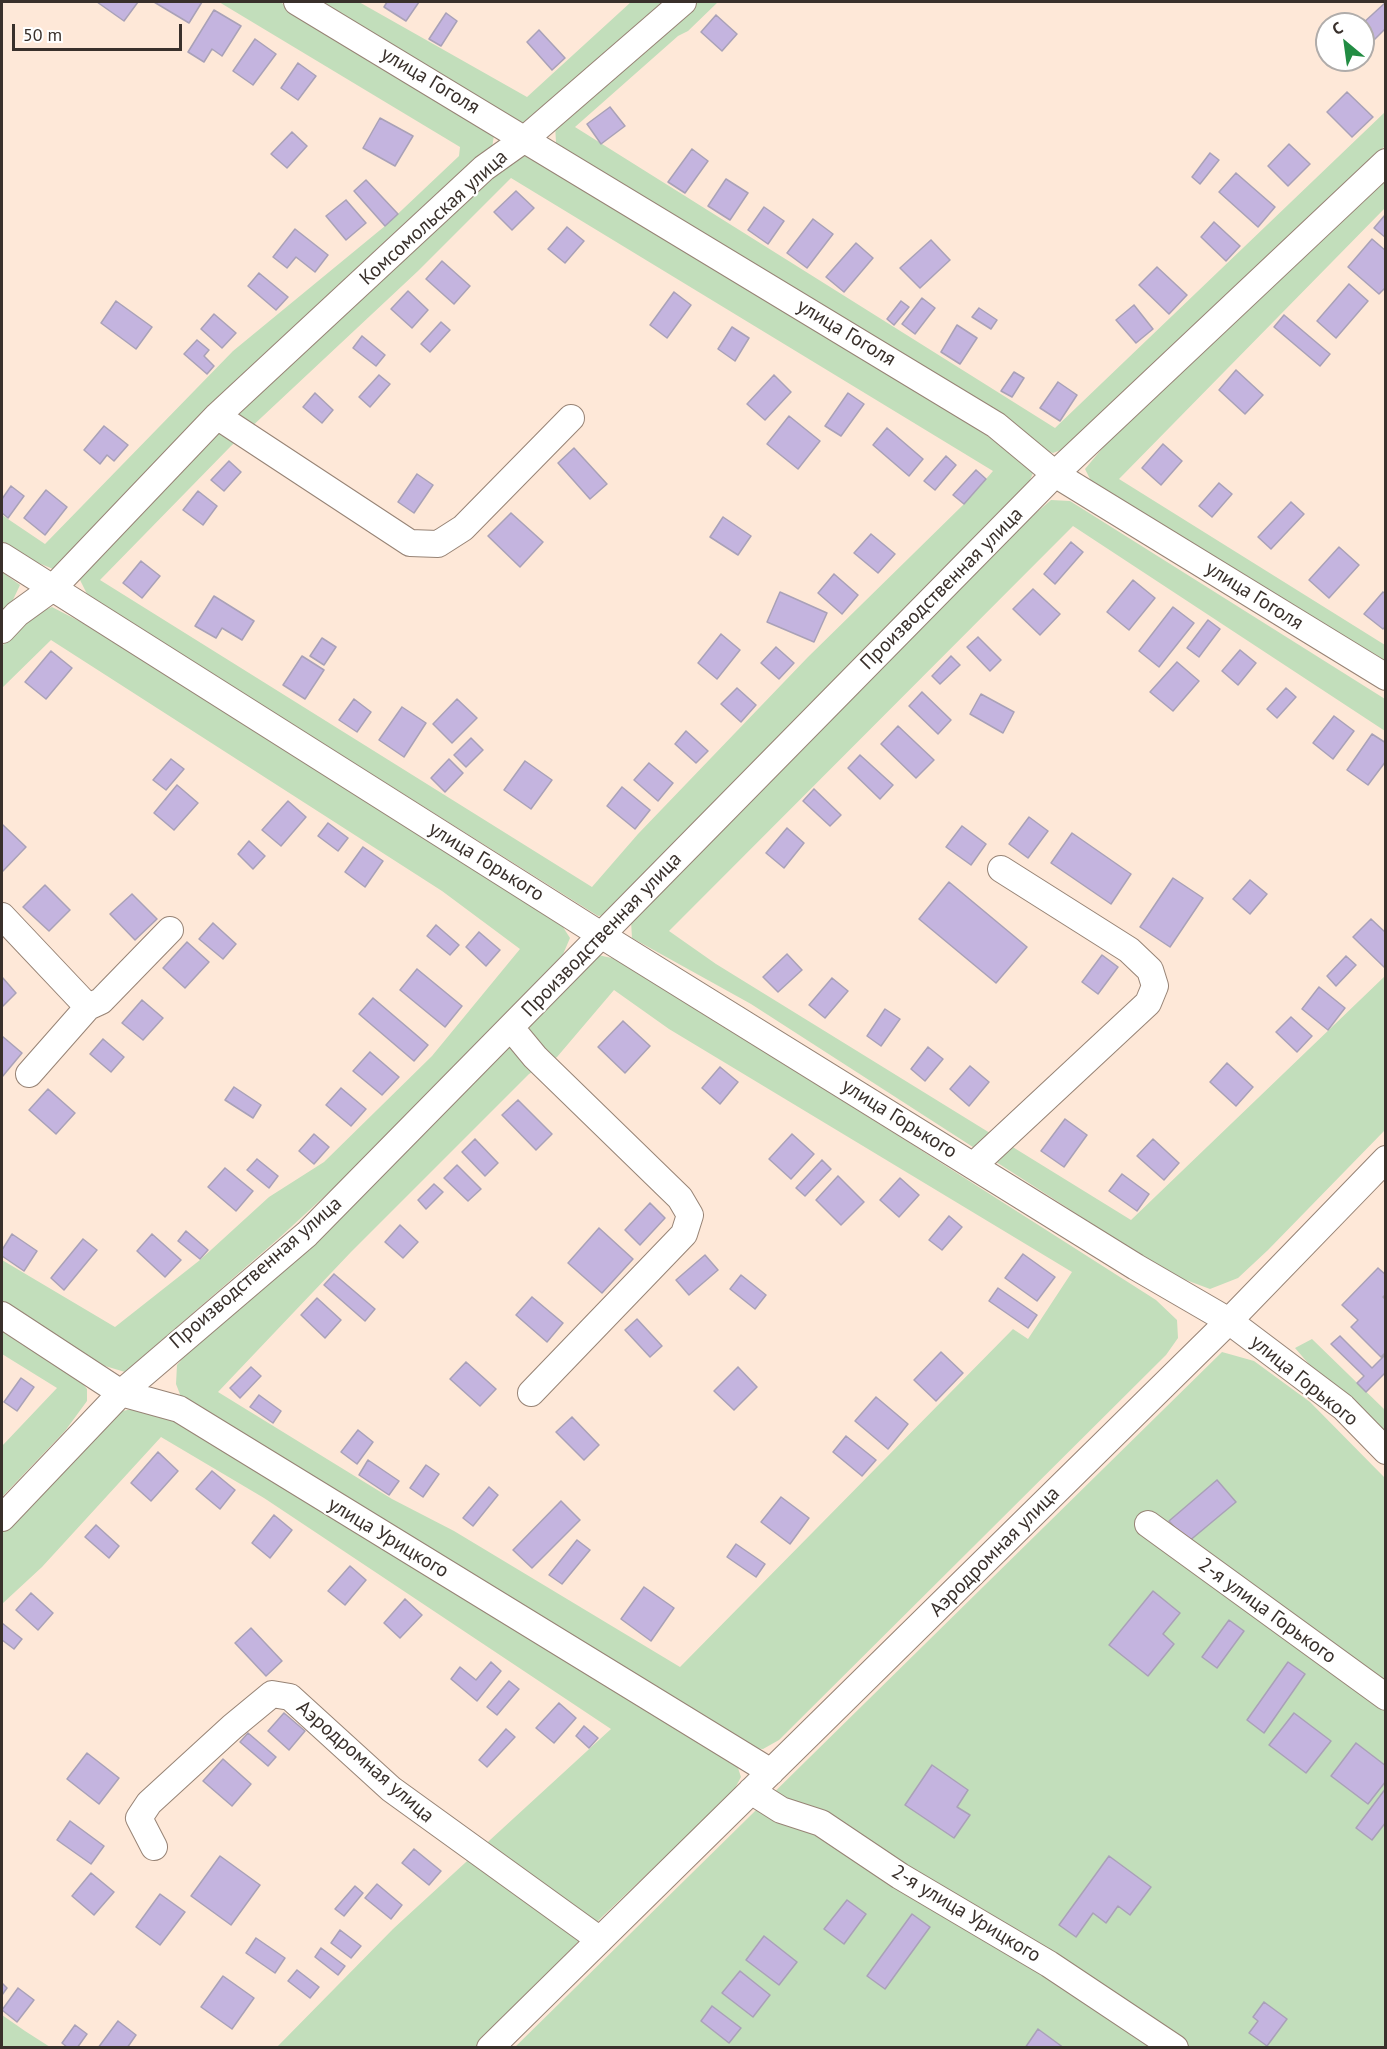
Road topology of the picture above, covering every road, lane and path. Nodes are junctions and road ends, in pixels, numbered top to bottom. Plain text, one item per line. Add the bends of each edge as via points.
1 (297, 2) edge
2 (683, 2) edge
3 (526, 138) junction
4 (1386, 162) edge
5 (217, 416) junction
6 (571, 418) dead end
7 (1055, 474) junction
8 (2, 556) edge
9 (53, 588) junction
10 (2, 630) edge
11 (1386, 677) edge
12 (1001, 869) dead end
13 (2, 916) edge
14 (170, 930) dead end
15 (601, 935) junction
16 (88, 1007) junction
17 (511, 1028) junction
18 (29, 1074) dead end
19 (1386, 1159) edge
20 (974, 1165) junction
21 (2, 1315) edge
22 (1229, 1321) junction
23 (121, 1393) junction
24 (531, 1393) dead end
25 (1386, 1451) edge
26 (2, 1518) edge
27 (1148, 1524) dead end
28 (1386, 1697) edge
29 (771, 1772) junction
30 (751, 1791) junction
31 (154, 1847) dead end
32 (600, 1940) junction
33 (490, 2048) edge
34 (1175, 2048) edge

1 - 3 street, улица Гоголя
2 - 3 street, Комсомольская улица
3 - 5 street, Комсомольская улица via 484,168
3 - 7 street, улица Гоголя via 996,425
4 - 7 street, Производственная улица
5 - 6 street via 410,543 438,544 463,528
5 - 9 street, Комсомольская улица
7 - 11 street, улица Гоголя
7 - 15 street, Производственная улица
8 - 9 street, улица Горького
9 - 10 street, Комсомольская улица
9 - 15 street, улица Горького
12 - 20 street, улица Горького via 1129,950 1150,970 1155,986 1148,1003
13 - 16 street
14 - 16 street via 101,1001
15 - 17 street, Производственная улица
15 - 20 street, улица Горького
16 - 18 street
17 - 23 street, Производственная улица via 307,1234
17 - 24 street, Производственная улица via 535,1057 680,1198 690,1215 684,1234
19 - 22 street, Аэродромная улица
20 - 22 street, улица Горького
21 - 23 street, улица Урицкого
22 - 25 street, улица Горького via 1343,1407
22 - 29 street, Аэродромная улица
23 - 26 street, Производственная улица
23 - 29 street, улица Урицкого via 179,1410
27 - 28 street, 2-я улица Горького
29 - 30 street, Аэродромная улица
30 - 32 street, Аэродромная улица
30 - 34 street, 2-я улица Урицкого via 781,1810 821,1823
31 - 32 street, Аэродромная улица via 139,1818 149,1803 272,1694 290,1697 391,1789
32 - 33 street, Аэродромная улица

